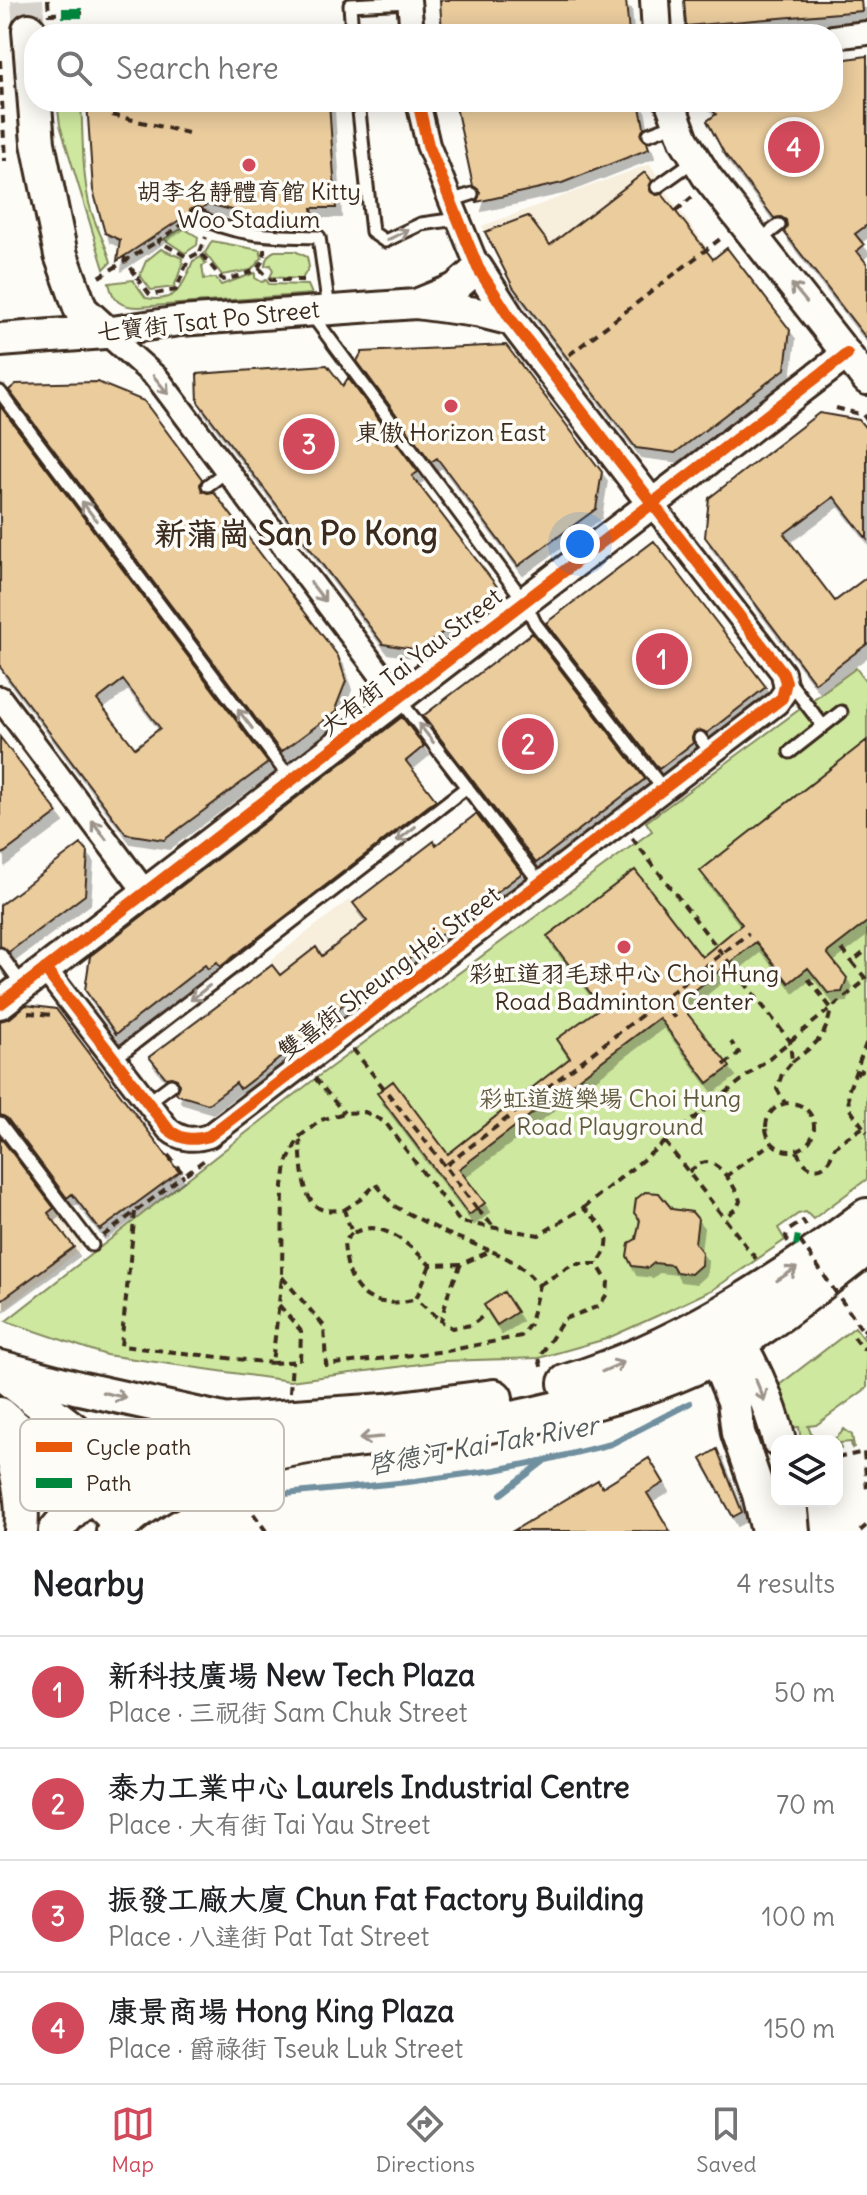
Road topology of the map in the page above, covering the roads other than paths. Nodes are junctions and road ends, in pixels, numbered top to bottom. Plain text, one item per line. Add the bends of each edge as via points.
1 (655, 0) edge
2 (409, 1) edge
3 (351, 24) edge
4 (411, 24) edge
5 (656, 24) edge
6 (867, 33) edge
7 (843, 36) edge
8 (38, 112) edge
9 (359, 112) edge
10 (420, 112) edge
11 (673, 113) edge
12 (649, 134) dead end
13 (695, 160) junction
14 (657, 187) dead end
15 (472, 194) dead end
16 (454, 210) junction
17 (197, 215) road end
18 (478, 268) junction
19 (416, 304) junction
20 (319, 310) junction
21 (512, 321) junction
22 (105, 332) junction
23 (0, 340) edge
24 (847, 354) junction
25 (0, 392) edge
26 (864, 393) edge
27 (227, 471) junction
28 (208, 485) dead end
29 (652, 504) junction
30 (525, 602) junction
31 (784, 682) junction
32 (0, 698) edge
33 (399, 699) junction
34 (841, 712) dead end
35 (823, 726) junction
36 (790, 752) dead end
37 (292, 781) junction
38 (467, 787) junction
39 (664, 790) junction
40 (541, 884) junction
41 (146, 893) junction
42 (0, 954) edge
43 (34, 978) junction
44 (0, 1004) edge
45 (114, 1059) junction
46 (171, 1085) dead end
47 (147, 1103) junction
48 (0, 1123) edge
49 (867, 1217) edge
50 (92, 1245) road end
51 (867, 1246) edge
52 (721, 1332) junction
53 (0, 1367) edge
54 (0, 1373) edge
55 (666, 1377) junction
56 (0, 1414) edge
57 (60, 1419) edge
58 (219, 1419) edge
59 (279, 1419) edge
60 (0, 1424) edge
61 (20, 1431) edge
62 (738, 1433) junction
63 (778, 1435) edge
64 (284, 1448) edge
65 (20, 1503) edge
66 (791, 1507) edge
67 (21, 1511) edge
68 (75, 1511) edge
69 (21, 1531) edge
70 (55, 1531) edge
71 (768, 1531) edge
72 (793, 1531) edge

1 - 5 street
2 - 3 lane via 350,5
2 - 4 street
6 - 7 street
8 - 22 main road via 38,143 61,255 81,310
9 -> 16 lane via 372,232 385,241
10 - 16 street
11 - 12 lane
11 - 13 street
13 - 14 lane
24 -> 13 street via 769,234
15 - 16 lane
16 - 18 street
17 - 20 lane via 263,235 319,237 325,277
18 - 19 street, 七寶街 Tsat Po Street via 455,288
18 - 21 street
19 - 20 street, 七寶街 Tsat Po Street
19 - 21 street, 七寶街 Tsat Po Street
20 - 22 street, 七寶街 Tsat Po Street
20 - 30 lane
21 - 29 street
22 - 23 main road, 七寶街 Tsat Po Street
22 -> 27 street via 158,379
24 - 26 street
24 - 29 street, 大有街 Tai Yau Street
37 -> 25 lane
27 - 28 lane
27 -> 33 street
29 - 30 street, 大有街 Tai Yau Street
29 - 31 street
30 - 33 street, 大有街 Tai Yau Street
30 - 39 lane via 535,623
31 - 35 lane
31 - 39 street, 雙喜街 Sheung Hei Street via 777,703 706,746
41 -> 32 street
33 - 37 street, 大有街 Tai Yau Street
38 -> 33 lane
34 - 35 lane
35 - 36 lane
37 - 41 street, 大有街 Tai Yau Street
38 - 40 lane
38 -> 45 lane
39 - 40 street, 雙喜街 Sheung Hei Street
40 - 47 street, 雙喜街 Sheung Hei Street via 209,1136 176,1136
41 - 43 street, 大有街 Tai Yau Street
42 - 43 lane
43 - 44 street, 大有街 Tai Yau Street
43 - 45 street, 雙喜街 Sheung Hei Street
45 - 47 street, 雙喜街 Sheung Hei Street
46 - 47 lane
48 - 50 lane
52 -> 49 main road
51 - 52 main road via 797,1300
52 - 55 main road
59 -> 52 main road via 385,1412 548,1389
52 - 62 main road
52 -> 63 main road
53 -> 58 main road
54 - 57 main road
55 - 62 main road via 684,1377 706,1388
55 -> 64 main road via 512,1420
56 - 61 main road
60 - 65 main road via 13,1455
62 - 71 main road
66 - 72 main road
67 - 69 main road
68 - 70 main road

